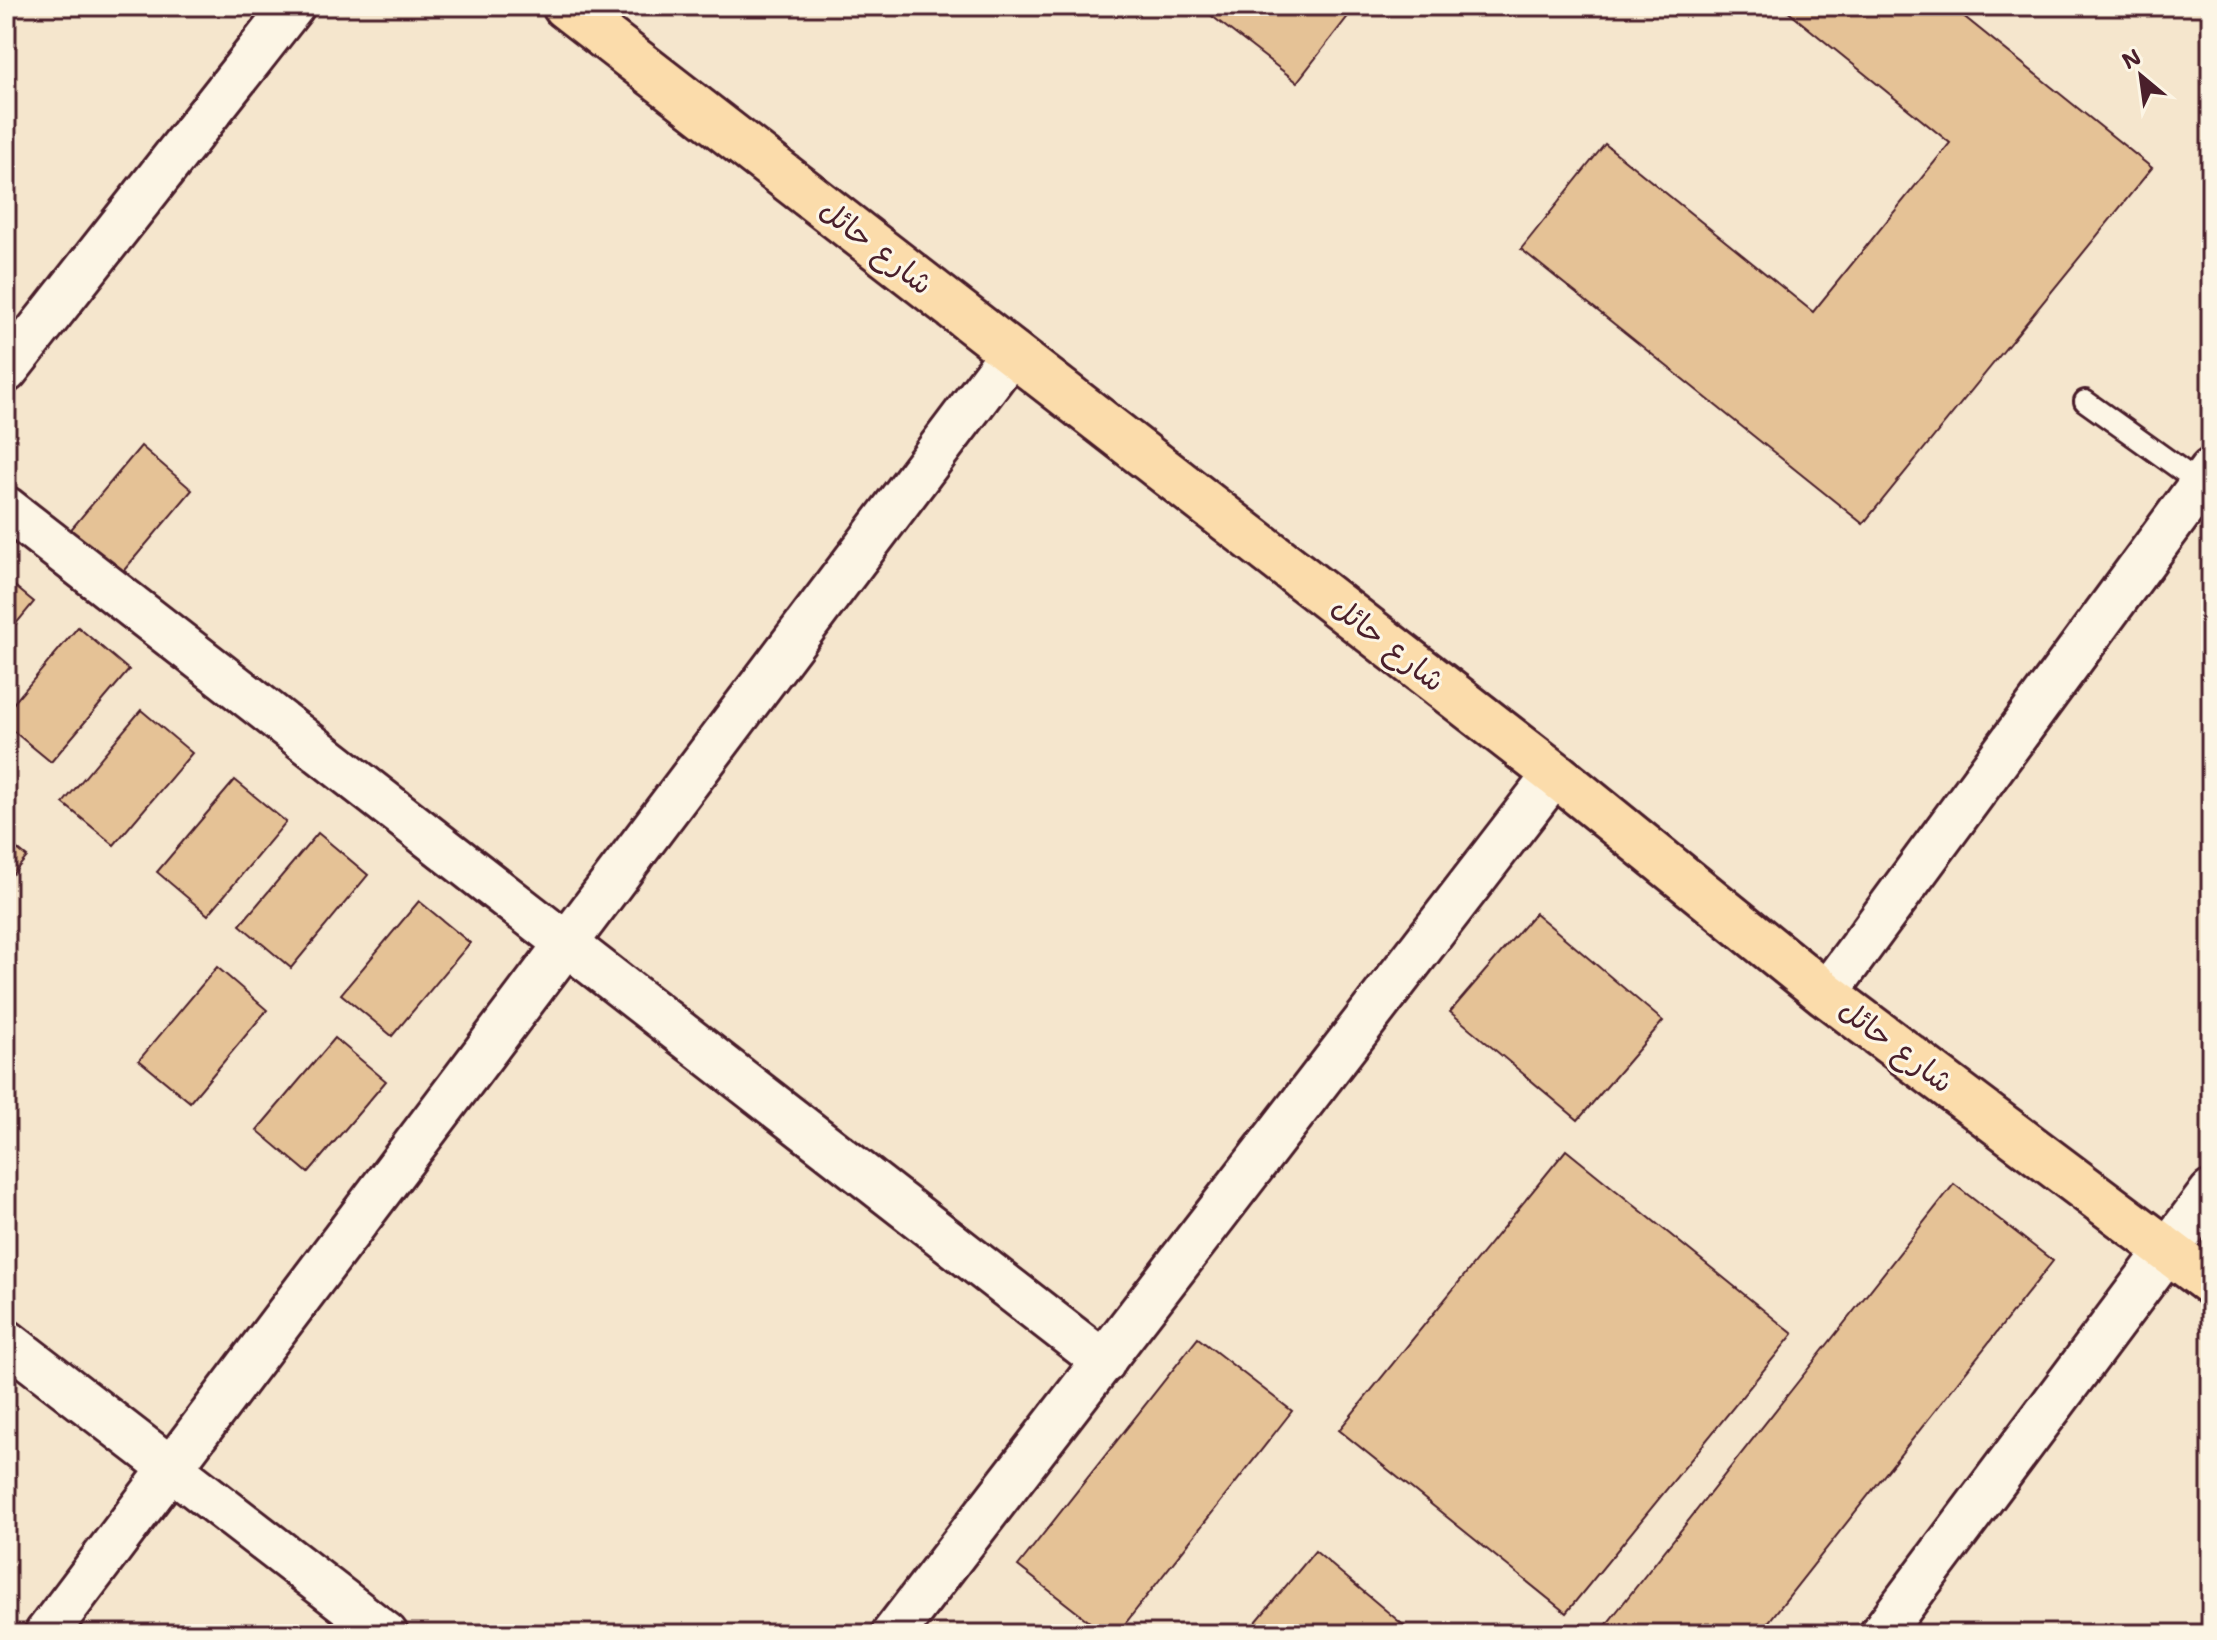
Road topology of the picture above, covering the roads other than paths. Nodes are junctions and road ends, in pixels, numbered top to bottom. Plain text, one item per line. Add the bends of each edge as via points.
1 (293, 6) edge
2 (565, 6) edge
3 (1012, 352) junction
4 (6, 371) edge
5 (2085, 401) dead end
6 (2206, 477) edge
7 (6, 508) edge
8 (1555, 774) junction
9 (566, 943) junction
10 (1826, 994) junction
11 (2211, 1192) edge
12 (2167, 1249) junction
13 (2211, 1283) edge
14 (6, 1341) edge
15 (1104, 1362) junction
16 (171, 1468) junction
17 (46, 1634) edge
18 (386, 1634) edge
19 (893, 1634) edge
20 (1881, 1634) edge

1 - 4 street
2 - 3 main road, شارع حائل
3 - 8 main road, شارع حائل
3 - 9 street
5 - 6 lane
6 - 10 street
7 - 9 street
8 - 10 main road, شارع حائل
8 - 15 street
9 - 15 street
9 - 16 street
10 - 12 main road, شارع حائل
11 - 12 street
12 - 13 main road, شارع حائل
12 - 20 street
14 - 16 street
15 - 19 street
16 - 17 street
16 - 18 street

